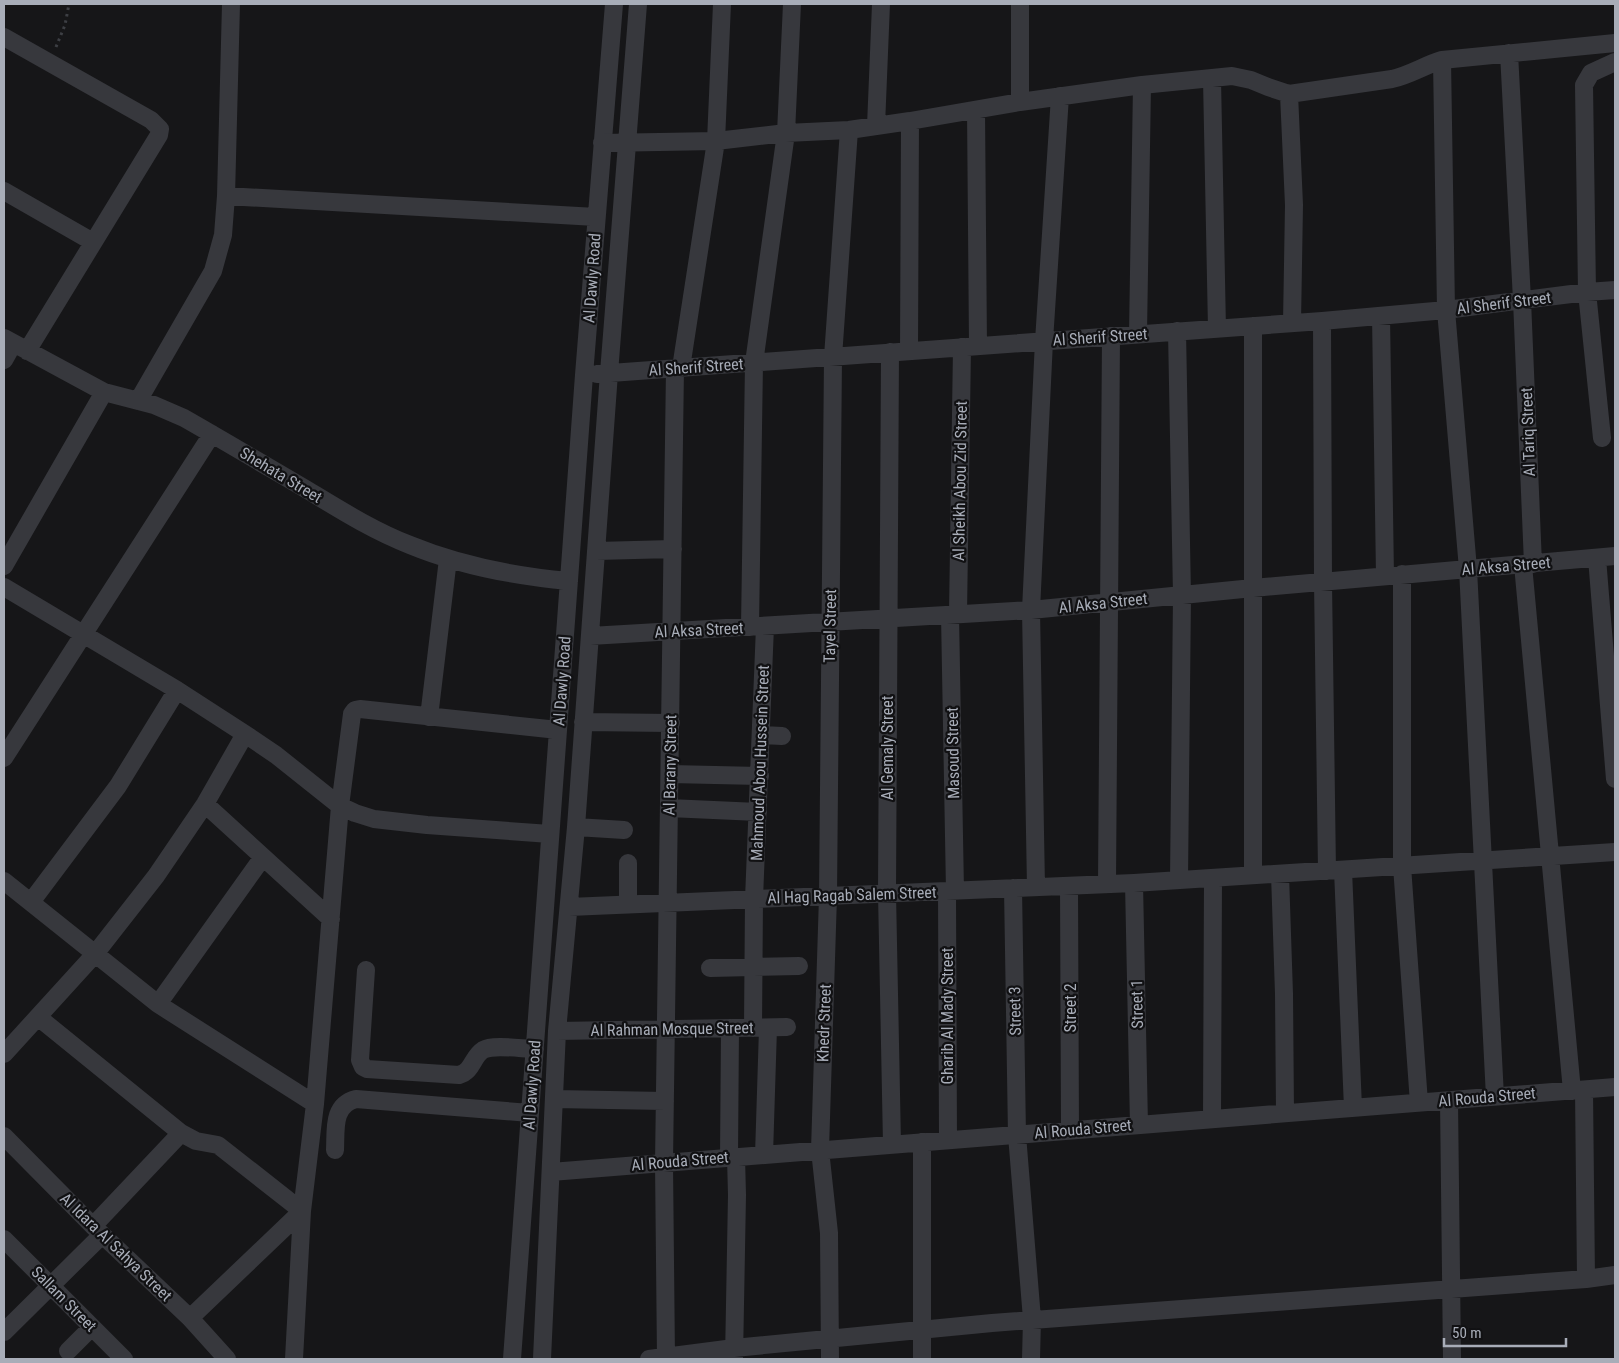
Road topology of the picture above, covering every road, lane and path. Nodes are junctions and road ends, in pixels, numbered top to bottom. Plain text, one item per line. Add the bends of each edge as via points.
1 (69, 4) edge
2 (231, 4) edge
3 (614, 4) edge
4 (638, 4) edge
5 (722, 4) edge
6 (792, 4) edge
7 (881, 4) edge
8 (1020, 4) edge
9 (4, 37) edge
10 (1615, 43) edge
11 (1509, 53) junction
12 (1442, 60) junction
13 (51, 62) junction
14 (1615, 62) edge
15 (1212, 79) junction
16 (1142, 85) junction
17 (1289, 94) junction
18 (1060, 96) junction
19 (1020, 102) junction
20 (976, 110) junction
21 (910, 121) junction
22 (876, 126) junction
23 (849, 130) junction
24 (786, 133) junction
25 (716, 141) junction
26 (628, 142) junction
27 (602, 143) junction
28 (4, 191) edge
29 (226, 196) junction
30 (596, 217) junction
31 (93, 242) junction
32 (1615, 290) edge
33 (1587, 292) junction
34 (1522, 300) junction
35 (1446, 310) junction
36 (1381, 316) junction
37 (1322, 321) junction
38 (1292, 323) junction
39 (1253, 326) junction
40 (1217, 328) junction
41 (1177, 332) junction
42 (1138, 334) junction
43 (1111, 336) junction
44 (1044, 341) junction
45 (14, 344) edge
46 (970, 347) junction
47 (909, 351) junction
48 (890, 352) junction
49 (833, 357) junction
50 (4, 360) edge
51 (754, 363) junction
52 (678, 368) junction
53 (609, 373) junction
54 (584, 375) junction
55 (104, 392) junction
56 (138, 402) junction
57 (212, 434) junction
58 (1602, 438) dead end
59 (673, 548) junction
60 (596, 551) junction
61 (1615, 556) edge
62 (1597, 558) junction
63 (448, 559) junction
64 (1528, 565) junction
65 (4, 566) edge
66 (1468, 569) junction
67 (1393, 575) junction
68 (569, 580) junction
69 (1323, 582) junction
70 (4, 587) edge
71 (1253, 588) junction
72 (1182, 595) junction
73 (1108, 602) junction
74 (1031, 610) junction
75 (954, 614) junction
76 (567, 617) junction
77 (888, 618) junction
78 (830, 622) junction
79 (757, 626) junction
80 (590, 628) junction
81 (671, 632) junction
82 (83, 634) junction
83 (177, 690) junction
84 (429, 717) junction
85 (583, 722) junction
86 (670, 723) junction
87 (558, 730) junction
88 (245, 734) junction
89 (762, 735) junction
90 (782, 736) dead end
91 (4, 758) edge
92 (670, 774) junction
93 (760, 776) junction
94 (1615, 779) edge
95 (205, 804) junction
96 (340, 806) junction
97 (669, 808) junction
98 (758, 812) junction
99 (576, 827) junction
100 (624, 830) dead end
101 (550, 834) junction
102 (1615, 852) edge
103 (1550, 856) junction
104 (263, 857) junction
105 (1482, 861) junction
106 (628, 863) dead end
107 (1402, 866) junction
108 (1335, 870) junction
109 (1280, 874) junction
110 (1253, 875) junction
111 (1213, 878) junction
112 (1180, 880) junction
113 (4, 881) edge
114 (1134, 883) junction
115 (1107, 884) junction
116 (1069, 886) junction
117 (1036, 887) junction
118 (1013, 888) junction
119 (951, 891) junction
120 (887, 893) junction
121 (828, 896) junction
122 (754, 899) junction
123 (30, 902) junction
124 (668, 903) junction
125 (628, 904) junction
126 (568, 912) junction
127 (544, 918) junction
128 (331, 919) junction
129 (95, 954) junction
130 (799, 966) dead end
131 (755, 967) junction
132 (710, 968) dead end
133 (366, 970) dead end
134 (158, 1004) junction
135 (38, 1017) junction
136 (787, 1027) dead end
137 (730, 1028) junction
138 (760, 1028) junction
139 (666, 1030) junction
140 (557, 1031) junction
141 (535, 1049) junction
142 (4, 1054) edge
143 (1615, 1087) edge
144 (1578, 1090) junction
145 (1495, 1097) junction
146 (554, 1099) junction
147 (1448, 1100) junction
148 (665, 1102) junction
149 (1419, 1103) junction
150 (315, 1104) junction
151 (1353, 1108) junction
152 (530, 1113) junction
153 (1285, 1113) junction
154 (1212, 1119) junction
155 (1139, 1125) junction
156 (1070, 1130) junction
157 (180, 1133) junction
158 (1017, 1135) junction
159 (4, 1136) edge
160 (948, 1140) junction
161 (922, 1142) junction
162 (892, 1144) junction
163 (335, 1150) dead end
164 (820, 1150) junction
165 (764, 1154) junction
166 (732, 1157) junction
167 (664, 1163) junction
168 (551, 1172) junction
169 (302, 1211) junction
170 (98, 1230) junction
171 (4, 1239) edge
172 (1615, 1275) edge
173 (1586, 1279) junction
174 (51, 1286) junction
175 (1451, 1288) junction
176 (190, 1318) junction
177 (1032, 1320) junction
178 (92, 1327) junction
179 (923, 1330) junction
180 (4, 1332) edge
181 (830, 1340) junction
182 (68, 1351) dead end
183 (734, 1353) edge
184 (124, 1359) edge
185 (227, 1359) edge
186 (294, 1359) edge
187 (512, 1359) edge
188 (542, 1359) edge
189 (660, 1359) edge
190 (830, 1359) edge
191 (922, 1359) edge
192 (1031, 1359) edge
193 (1452, 1359) edge

1 - 13 path
2 - 29 street
3 - 27 street, Al Dawly Road
4 - 26 street, Al Dawly Road
5 - 25 street, Al Barany Street
6 - 24 street, Mahmoud Abou Hussein Street
7 - 22 street
8 - 19 street
9 - 13 street
10 - 11 street
11 - 12 street
11 - 34 street, Al Tariq Street
12 - 17 street via 1392,79
12 - 35 street
13 - 31 street via 151,120 160,129
14 - 33 street via 1591,73 1584,85
15 - 16 street
15 - 17 street via 1232,76
15 - 40 street
16 - 18 street
16 - 42 street
17 - 38 street via 1294,205
18 - 19 street
18 - 44 street
19 - 20 street
20 - 21 street
20 - 46 street, Al Sheikh Abou Zid Street
21 - 22 street
21 - 47 street
22 - 23 street
23 - 24 street
23 - 49 street, Tayel Street
24 - 25 street
24 - 51 street, Mahmoud Abou Hussein Street
25 - 26 street
25 - 52 street, Al Barany Street
26 - 27 street
26 - 53 street, Al Dawly Road
27 - 30 street, Al Dawly Road
28 - 31 street
29 - 30 street
29 - 56 street via 223,235 213,271
30 - 54 street, Al Dawly Road
31 - 45 street
32 - 33 street, Al Sherif Street
33 - 34 street, Al Sherif Street
33 - 58 street
34 - 35 street, Al Sherif Street
34 - 64 street, Al Tariq Street
35 - 36 street, Al Sherif Street
35 - 66 street
36 - 37 street, Al Sherif Street
36 - 67 street
37 - 38 street, Al Sherif Street
37 - 69 street
38 - 39 street, Al Sherif Street
39 - 40 street, Al Sherif Street
39 - 71 street
40 - 41 street, Al Sherif Street
41 - 42 street, Al Sherif Street
41 - 72 street
42 - 43 street, Al Sherif Street
43 - 44 street, Al Sherif Street
43 - 73 street
44 - 46 street, Al Sherif Street
44 - 74 street
45 - 50 street
45 - 55 street, Shehata Street
46 - 47 street, Al Sherif Street
46 - 75 street, Al Sheikh Abou Zid Street
47 - 48 street, Al Sherif Street
48 - 49 street, Al Sherif Street
48 - 77 street, Al Gemaly Street
49 - 51 street, Al Sherif Street
49 - 78 street, Tayel Street
51 - 52 street, Al Sherif Street
51 - 79 street, Mahmoud Abou Hussein Street
52 - 53 street, Al Sherif Street
52 - 59 street, Al Barany Street
53 - 54 street, Al Sherif Street
53 - 60 street, Al Dawly Road
54 - 68 street, Al Dawly Road
55 - 56 street, Shehata Street
55 - 65 street
56 - 57 street, Shehata Street via 169,411
57 - 63 street, Shehata Street via 372,528
57 - 82 street
59 - 60 street
59 - 81 street, Al Barany Street
60 - 80 street, Al Dawly Road
61 - 62 street, Al Aksa Street
62 - 64 street, Al Aksa Street
62 - 94 street
63 - 68 street, Shehata Street via 520,576
63 - 84 street
64 - 66 street, Al Aksa Street
64 - 103 street, Al Tariq Street
66 - 67 street, Al Aksa Street
66 - 105 street
67 - 69 street, Al Aksa Street
67 - 107 street
68 - 76 street, Al Dawly Road
69 - 71 street, Al Aksa Street
69 - 108 street
70 - 82 street
71 - 72 street, Al Aksa Street
71 - 110 street
72 - 73 street, Al Aksa Street
72 - 112 street
73 - 74 street, Al Aksa Street
73 - 115 street
74 - 75 street, Al Aksa Street
74 - 117 street
75 - 77 street, Al Aksa Street
75 - 119 street, Masoud Street
76 - 80 street, Al Aksa Street
76 - 87 street, Al Dawly Road
77 - 78 street, Al Aksa Street
77 - 120 street, Al Gemaly Street
78 - 79 street, Al Aksa Street
78 - 121 street, Tayel Street
79 - 81 street, Al Aksa Street
79 - 89 street, Mahmoud Abou Hussein Street
80 - 81 street, Al Aksa Street
80 - 85 street, Al Dawly Road
81 - 86 street, Al Barany Street
82 - 83 street
82 - 91 street
83 - 88 street
83 - 123 street via 118,786
84 - 87 street
84 - 96 street via 355,710
85 - 86 street
85 - 99 street, Al Dawly Road
86 - 92 street, Al Barany Street
87 - 101 street, Al Dawly Road
88 - 95 street
88 - 96 street
89 - 90 street
89 - 93 street, Mahmoud Abou Hussein Street
92 - 93 street
92 - 97 street, Al Barany Street
93 - 98 street, Mahmoud Abou Hussein Street
95 - 104 street
95 - 129 street via 156,876
96 - 101 street via 374,819
96 - 128 street
97 - 98 street
97 - 124 street, Al Barany Street
98 - 122 street, Mahmoud Abou Hussein Street
99 - 100 street
99 - 126 street, Al Dawly Road
101 - 127 street, Al Dawly Road
102 - 103 street, Al Hag Ragab Salem Street
103 - 105 street, Al Hag Ragab Salem Street
103 - 144 street, Al Tariq Street
104 - 128 street
104 - 134 street
105 - 107 street, Al Hag Ragab Salem Street
105 - 145 street
106 - 125 street
107 - 108 street, Al Hag Ragab Salem Street
107 - 149 street
108 - 109 street, Al Hag Ragab Salem Street
108 - 151 street
109 - 110 street, Al Hag Ragab Salem Street
109 - 153 street
110 - 111 street, Al Hag Ragab Salem Street
111 - 112 street, Al Hag Ragab Salem Street
111 - 154 street
112 - 114 street, Al Hag Ragab Salem Street
113 - 123 street
114 - 115 street, Al Hag Ragab Salem Street
114 - 155 street, Street 1
115 - 116 street, Al Hag Ragab Salem Street
116 - 117 street, Al Hag Ragab Salem Street
116 - 156 street, Street 2
117 - 118 street, Al Hag Ragab Salem Street
118 - 119 street, Al Hag Ragab Salem Street
118 - 158 street, Street 3
119 - 120 street, Al Hag Ragab Salem Street
119 - 160 street, Gharib Al Mady Street
120 - 121 street, Al Hag Ragab Salem Street
120 - 162 street, Al Gemaly Street
121 - 122 street, Al Hag Ragab Salem Street
121 - 164 street, Khedr Street
122 - 124 street, Al Hag Ragab Salem Street
122 - 131 street, Mahmoud Abou Hussein Street
123 - 129 street
124 - 125 street, Al Hag Ragab Salem Street
124 - 139 street, Al Barany Street
125 - 126 street, Al Hag Ragab Salem Street
126 - 127 street, Al Hag Ragab Salem Street
126 - 140 street, Al Dawly Road
127 - 141 street, Al Dawly Road
128 - 150 street
129 - 134 street
129 - 135 street
130 - 131 street
131 - 132 street
131 - 138 street, Mahmoud Abou Hussein Street
133 - 141 street via 360,1060 366,1068 459,1075 468,1071 479,1053 487,1048
134 - 150 street
135 - 142 street
135 - 157 street
136 - 138 street, Al Rahman Mosque Street
137 - 138 street, Al Rahman Mosque Street
137 - 139 street, Al Rahman Mosque Street
137 - 166 street
138 - 165 street, Mahmoud Abou Hussein Street
139 - 140 street, Al Rahman Mosque Street
139 - 148 street, Al Barany Street
140 - 146 street, Al Dawly Road
141 - 152 street, Al Dawly Road
143 - 144 street, Al Rouda Street
144 - 145 street, Al Rouda Street
144 - 173 street, Al Tariq Street
145 - 147 street, Al Rouda Street
146 - 148 street
146 - 168 street, Al Dawly Road
147 - 149 street, Al Rouda Street
147 - 175 street
148 - 167 street, Al Barany Street
149 - 151 street, Al Rouda Street
150 - 169 street
151 - 153 street, Al Rouda Street
152 - 163 street via 356,1099 344,1104 337,1116
152 - 187 street, Al Dawly Road
153 - 154 street, Al Rouda Street
154 - 155 street, Al Rouda Street
155 - 156 street, Al Rouda Street
156 - 158 street, Al Rouda Street
157 - 169 street via 218,1146
157 - 170 street
158 - 160 street, Al Rouda Street
158 - 177 street, Street 3
159 - 170 street, Al Idara Al Sahya Street
160 - 161 street, Al Rouda Street
161 - 162 street, Al Rouda Street
161 - 179 street
162 - 164 street, Al Rouda Street
164 - 165 street, Al Rouda Street
164 - 181 street, Khedr Street via 829,1233
165 - 166 street, Al Rouda Street
166 - 167 street, Al Rouda Street
166 - 183 street via 737,1195
167 - 168 street, Al Rouda Street
167 - 189 street, Al Barany Street
168 - 188 street, Al Dawly Road
169 - 176 street
169 - 186 street
170 - 174 street
170 - 176 street, Al Idara Al Sahya Street
171 - 174 street, Sallam Street
172 - 173 street
173 - 175 street
174 - 178 street, Sallam Street
174 - 180 street
175 - 177 street
175 - 193 street
176 - 185 street, Al Idara Al Sahya Street
177 - 179 street
177 - 192 street, Street 3
178 - 182 street
178 - 184 street, Sallam Street
179 - 181 street
179 - 191 street
181 - 183 street
181 - 190 street, Khedr Street
183 - 189 street

